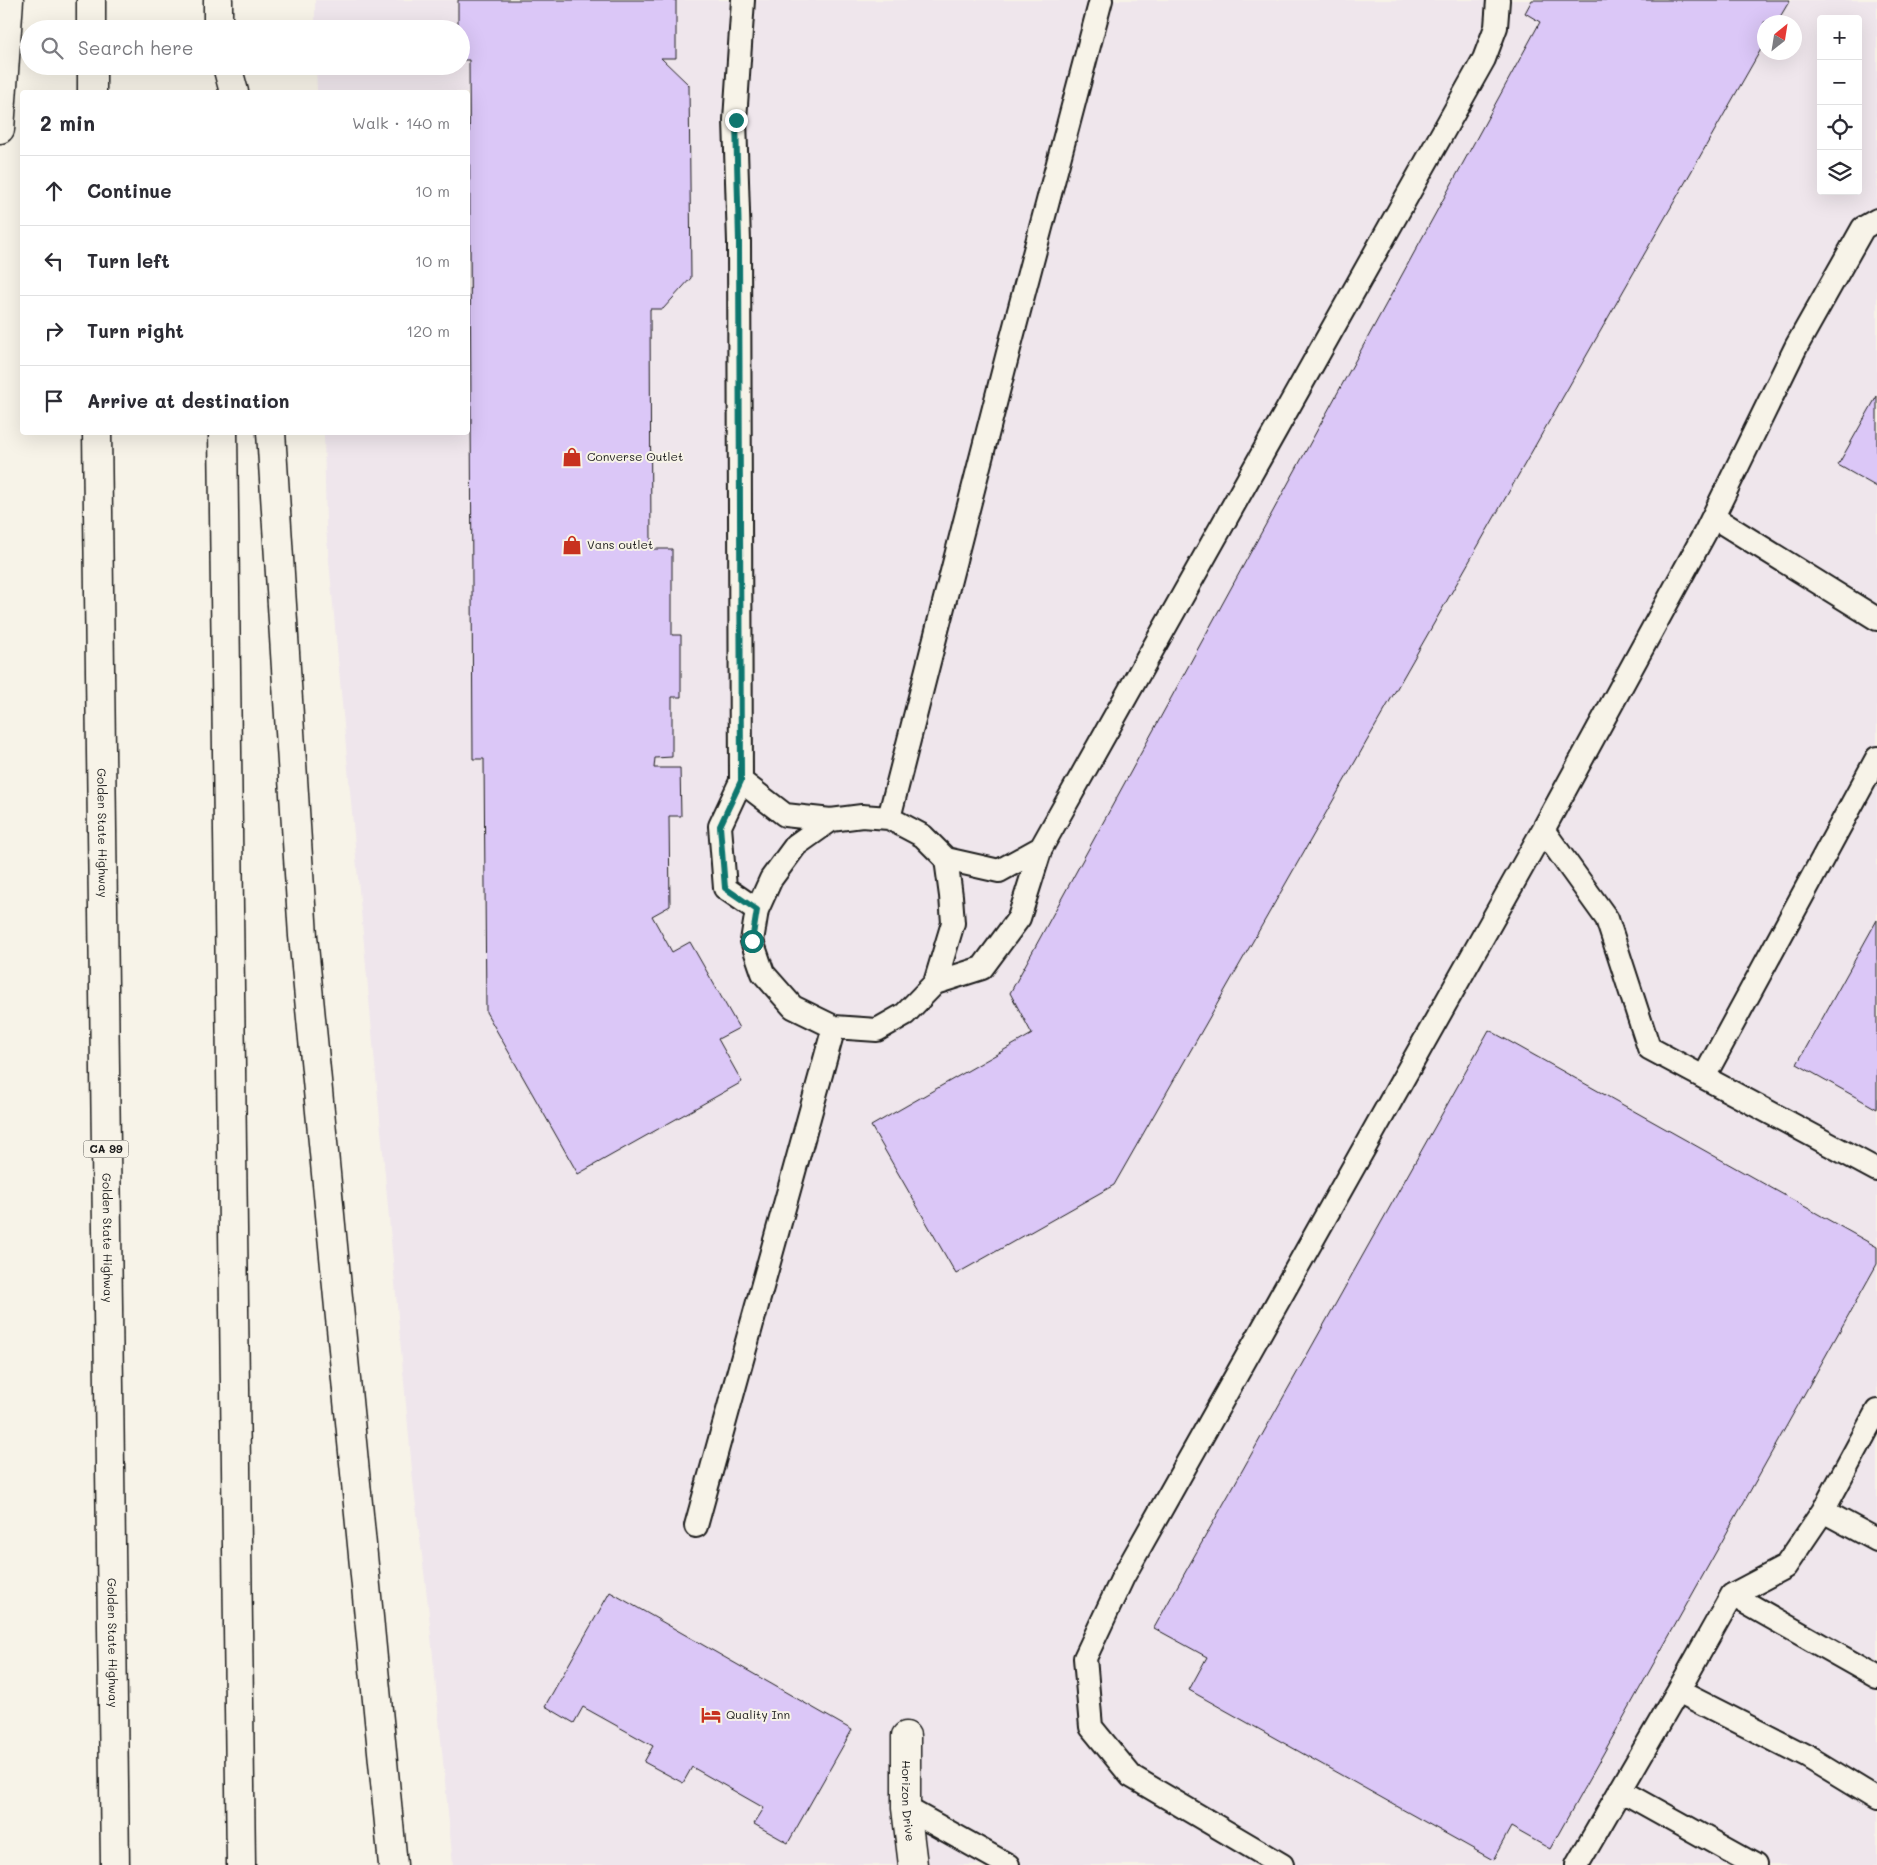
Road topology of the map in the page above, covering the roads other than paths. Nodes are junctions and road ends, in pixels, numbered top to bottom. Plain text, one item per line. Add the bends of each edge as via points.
1 (9, 0) edge
2 (91, 0) edge
3 (218, 0) edge
4 (743, 0) edge
5 (1101, 0) edge
6 (1498, 0) edge
7 (91, 20) edge
8 (218, 20) edge
9 (92, 75) edge
10 (218, 75) edge
11 (229, 75) edge
12 (92, 90) edge
13 (219, 90) edge
14 (233, 90) edge
15 (0, 128) edge
16 (1877, 220) edge
17 (97, 435) edge
18 (223, 435) edge
19 (271, 435) edge
20 (1713, 517) junction
21 (1877, 619) edge
22 (1877, 758) edge
23 (741, 781) junction
24 (889, 818) junction
25 (831, 820) junction
26 (1543, 830) junction
27 (1041, 848) junction
28 (946, 860) junction
29 (757, 910) junction
30 (935, 983) junction
31 (834, 1026) junction
32 (1704, 1077) junction
33 (1877, 1170) edge
34 (1877, 1411) edge
35 (1823, 1511) junction
36 (696, 1526) dead end
37 (1877, 1540) edge
38 (1732, 1595) junction
39 (1877, 1677) edge
40 (1678, 1691) junction
41 (906, 1736) dead end
42 (1620, 1790) junction
43 (1877, 1798) edge
44 (906, 1808) junction
45 (115, 1865) edge
46 (240, 1865) edge
47 (393, 1865) edge
48 (913, 1865) edge
49 (1008, 1865) edge
50 (1282, 1865) edge
51 (1577, 1865) edge
52 (1756, 1865) edge

1 - 15 main road
2 - 7 main road
3 - 8 main road
4 - 23 lane via 736,120
5 - 24 lane
6 - 27 lane via 1496,27 1484,59
9 - 12 main road
10 - 13 main road
11 - 14 main road
16 - 20 lane via 1863,228 1796,347
17 - 45 main road, Golden State Highway / CA 99
18 - 46 main road
19 - 47 main road via 303,936
20 - 21 lane
20 - 26 lane
22 - 32 lane
23 - 25 lane via 785,815
23 - 29 lane via 720,826 725,888
24 - 25 lane via 862,816
24 - 28 lane via 923,836
25 - 29 lane via 796,845 771,878
26 - 32 lane via 1607,919 1649,1048
26 - 50 lane via 1123,1576 1085,1658 1091,1727 1131,1776
27 - 28 lane via 999,871
27 - 30 lane via 1019,918 982,968
28 - 30 lane via 953,923
29 - 31 lane via 752,941 763,973 793,1007
30 - 31 lane via 905,1014 877,1030
31 - 36 lane
32 - 33 lane
34 - 35 lane
35 - 37 lane
35 - 38 lane via 1785,1568
38 - 39 lane
38 - 40 lane
40 - 42 lane
40 - 43 lane via 1808,1757
41 - 44 main road, Horizon Drive
42 - 51 lane
42 - 52 lane
44 - 48 main road, Horizon Drive
44 - 49 lane

